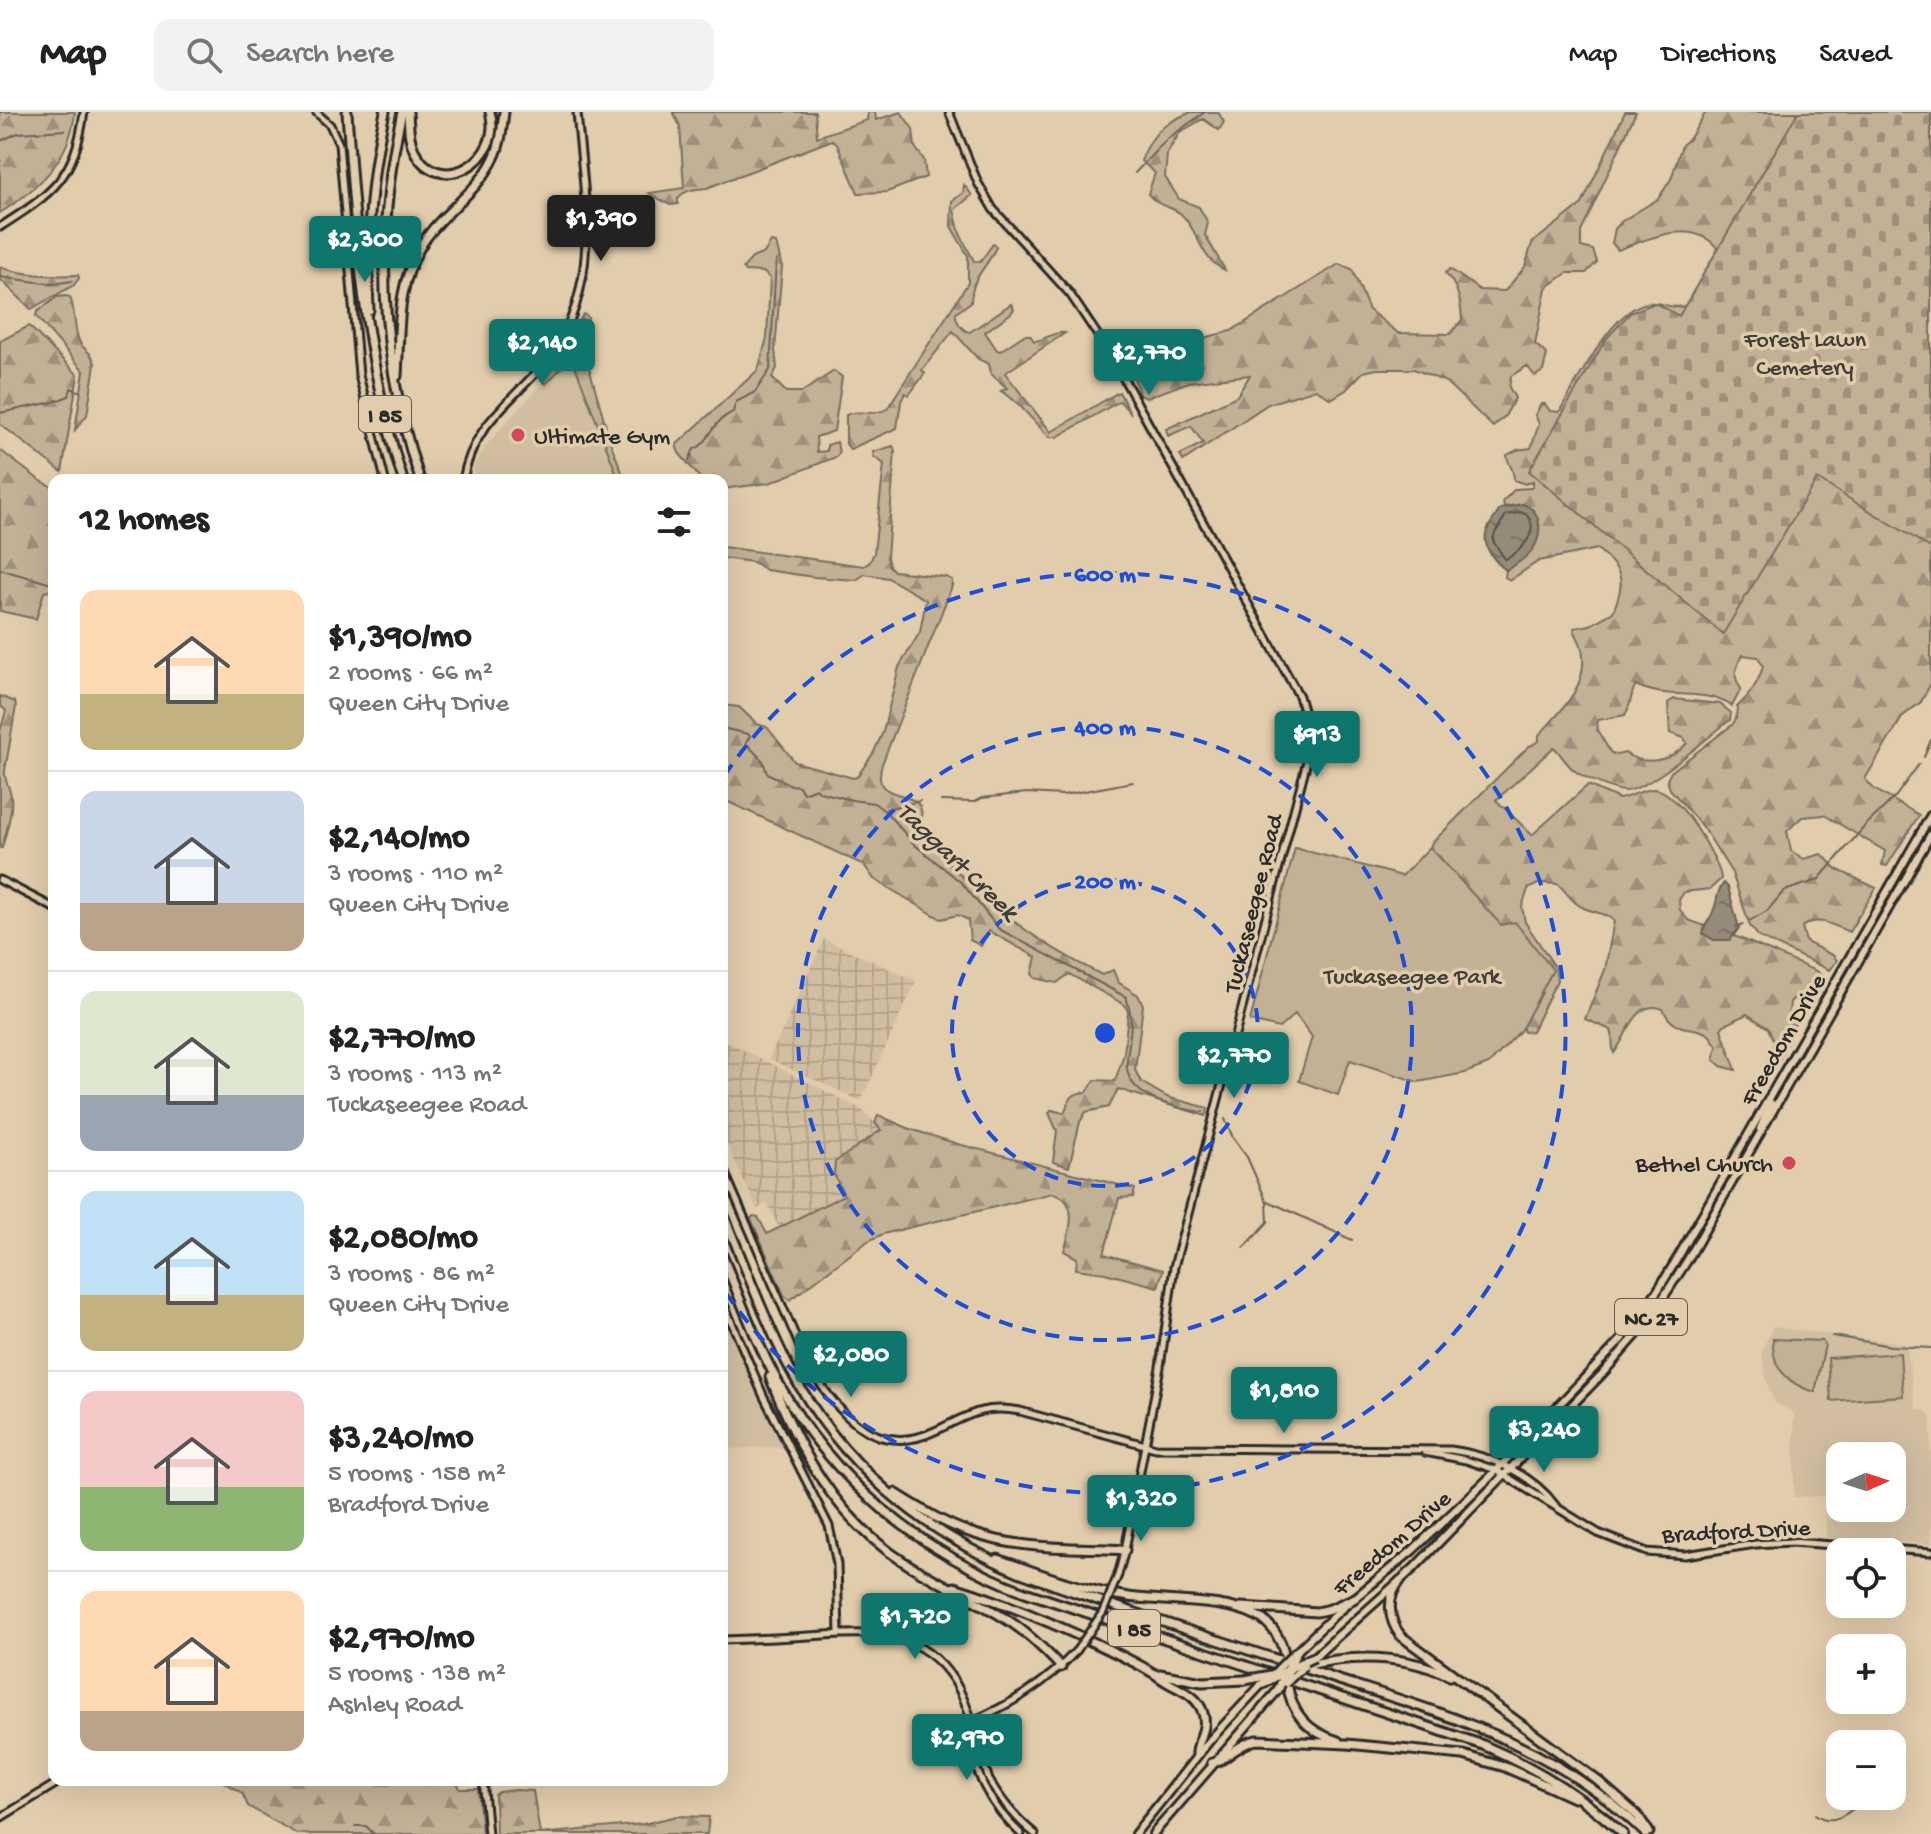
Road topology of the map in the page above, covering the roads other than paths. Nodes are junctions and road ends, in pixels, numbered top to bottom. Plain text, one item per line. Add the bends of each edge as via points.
1 (84, 112) edge
2 (316, 112) edge
3 (347, 112) edge
4 (385, 112) edge
5 (402, 112) edge
6 (408, 112) edge
7 (490, 112) edge
8 (504, 112) edge
9 (577, 112) edge
10 (949, 112) edge
11 (0, 227) edge
12 (373, 348) junction
13 (396, 390) junction
14 (384, 474) edge
15 (401, 474) edge
16 (418, 474) edge
17 (464, 474) edge
18 (1931, 815) edge
19 (1931, 834) edge
20 (0, 880) edge
21 (48, 905) edge
22 (1798, 1047) junction
23 (1749, 1132) junction
24 (1760, 1133) junction
25 (728, 1180) edge
26 (1717, 1208) junction
27 (728, 1225) edge
28 (728, 1269) edge
29 (728, 1314) edge
30 (760, 1345) junction
31 (1144, 1445) junction
32 (1499, 1467) junction
33 (1507, 1472) junction
34 (868, 1475) junction
35 (962, 1545) junction
36 (1125, 1550) junction
37 (1931, 1552) edge
38 (937, 1581) junction
39 (1400, 1581) junction
40 (1355, 1598) junction
41 (1228, 1607) junction
42 (839, 1634) junction
43 (728, 1640) edge
44 (1297, 1651) joint
45 (1314, 1657) junction
46 (1304, 1666) junction
47 (1061, 1667) junction
48 (1287, 1668) junction
49 (1157, 1674) junction
50 (1273, 1674) junction
51 (1287, 1682) junction
52 (1466, 1684) junction
53 (1261, 1685) junction
54 (1278, 1690) junction
55 (970, 1722) junction
56 (1347, 1744) junction
57 (1197, 1755) junction
58 (1212, 1763) junction
59 (52, 1786) edge
60 (484, 1786) edge
61 (1587, 1803) junction
62 (0, 1818) edge
63 (488, 1834) edge
64 (1021, 1834) edge
65 (1035, 1834) edge
66 (1135, 1834) edge
67 (1153, 1834) edge
68 (1623, 1834) edge
69 (1649, 1834) edge

1 - 11 street via 76,152 59,182 37,204
2 - 14 street via 339,144 359,375
3 - 12 highway via 357,256
4 - 12 highway, I 85 via 369,223
5 - 13 highway, I 85 via 384,250 385,312
6 - 7 highway via 418,157 448,173 467,168 484,154 492,134
8 - 13 highway via 492,163 438,223 412,263 399,312
9 - 17 street via 587,249 579,299 553,352 479,434
10 - 31 street, Tuckaseegee Road via 993,209 1070,294 1109,352 1292,683 1308,723 1307,761 1174,1267
12 - 15 highway, I 85
13 - 16 highway, I 85
18 - 22 main road, Freedom Drive / NC 27
19 - 24 main road, Freedom Drive / NC 27
20 - 21 street
22 - 23 main road, Freedom Drive / NC 27
22 - 24 main road
23 - 26 main road via 1750,1142
23 - 32 main road, Freedom Drive / NC 27 via 1631,1328
24 - 26 main road, Freedom Drive / NC 27
25 - 31 street, Bradford Drive via 806,1361 823,1388 865,1431 906,1441 971,1413 998,1408
26 - 33 main road, Freedom Drive / NC 27 via 1641,1330
27 - 34 highway, I 85 via 790,1369
28 - 30 highway, I 85
29 - 42 street via 829,1526 837,1564
30 - 38 highway via 792,1427 835,1500 870,1537
30 - 61 highway, I 85 via 791,1404 837,1466 883,1510 950,1558 1025,1592 1483,1745 1549,1777
31 - 32 street, Bradford Drive via 1420,1451
31 - 36 street, Tuckaseegee Road
32 - 33 street, Bradford Drive
32 - 40 main road, Freedom Drive / NC 27
33 - 37 street, Bradford Drive via 1587,1527 1620,1544 1664,1554 1791,1542
33 - 39 main road, Freedom Drive / NC 27
34 - 35 highway, I 85
34 - 36 highway via 936,1517 982,1536 1012,1543
35 - 41 highway via 1125,1596
35 - 69 highway, I 85 via 1034,1578 1505,1738 1582,1780
36 - 47 street, Tuckaseegee Road, bridge via 1103,1612
38 - 47 highway via 1007,1619
38 - 49 highway via 1032,1614
39 - 45 main road, Freedom Drive / NC 27
39 - 52 highway via 1391,1602 1395,1628
40 - 41 highway via 1314,1612
40 - 44 main road, Freedom Drive / NC 27
41 - 48 highway via 1248,1612 1274,1630
42 - 43 street
42 - 55 street via 894,1636 923,1649 956,1685
44 - 48 highway, bridge
45 - 46 main road, Freedom Drive / NC 27, bridge
45 - 48 highway, bridge
46 - 48 highway, bridge
46 - 51 main road, Freedom Drive / NC 27, bridge
46 - 52 highway via 1387,1658
47 - 55 street, Tuckaseegee Road via 1021,1698
48 - 50 highway, bridge
48 - 51 highway, bridge
48 - 53 highway, bridge
48 - 54 highway, bridge
49 - 50 highway, bridge via 1202,1682
49 - 57 highway via 1201,1709 1205,1729
50 - 53 main road, bridge
51 - 54 main road, Freedom Drive / NC 27, bridge
51 - 56 highway, bridge via 1299,1717 1309,1728
52 - 69 highway via 1598,1781 1638,1816
53 - 57 main road
54 - 58 main road, Freedom Drive / NC 27
55 - 64 street via 969,1738 987,1793
55 - 65 street via 997,1794
56 - 58 highway via 1254,1740
56 - 61 highway via 1488,1761
57 - 66 main road
58 - 67 main road, Freedom Drive / NC 27
59 - 62 street
60 - 63 street
61 - 68 highway, I 85

